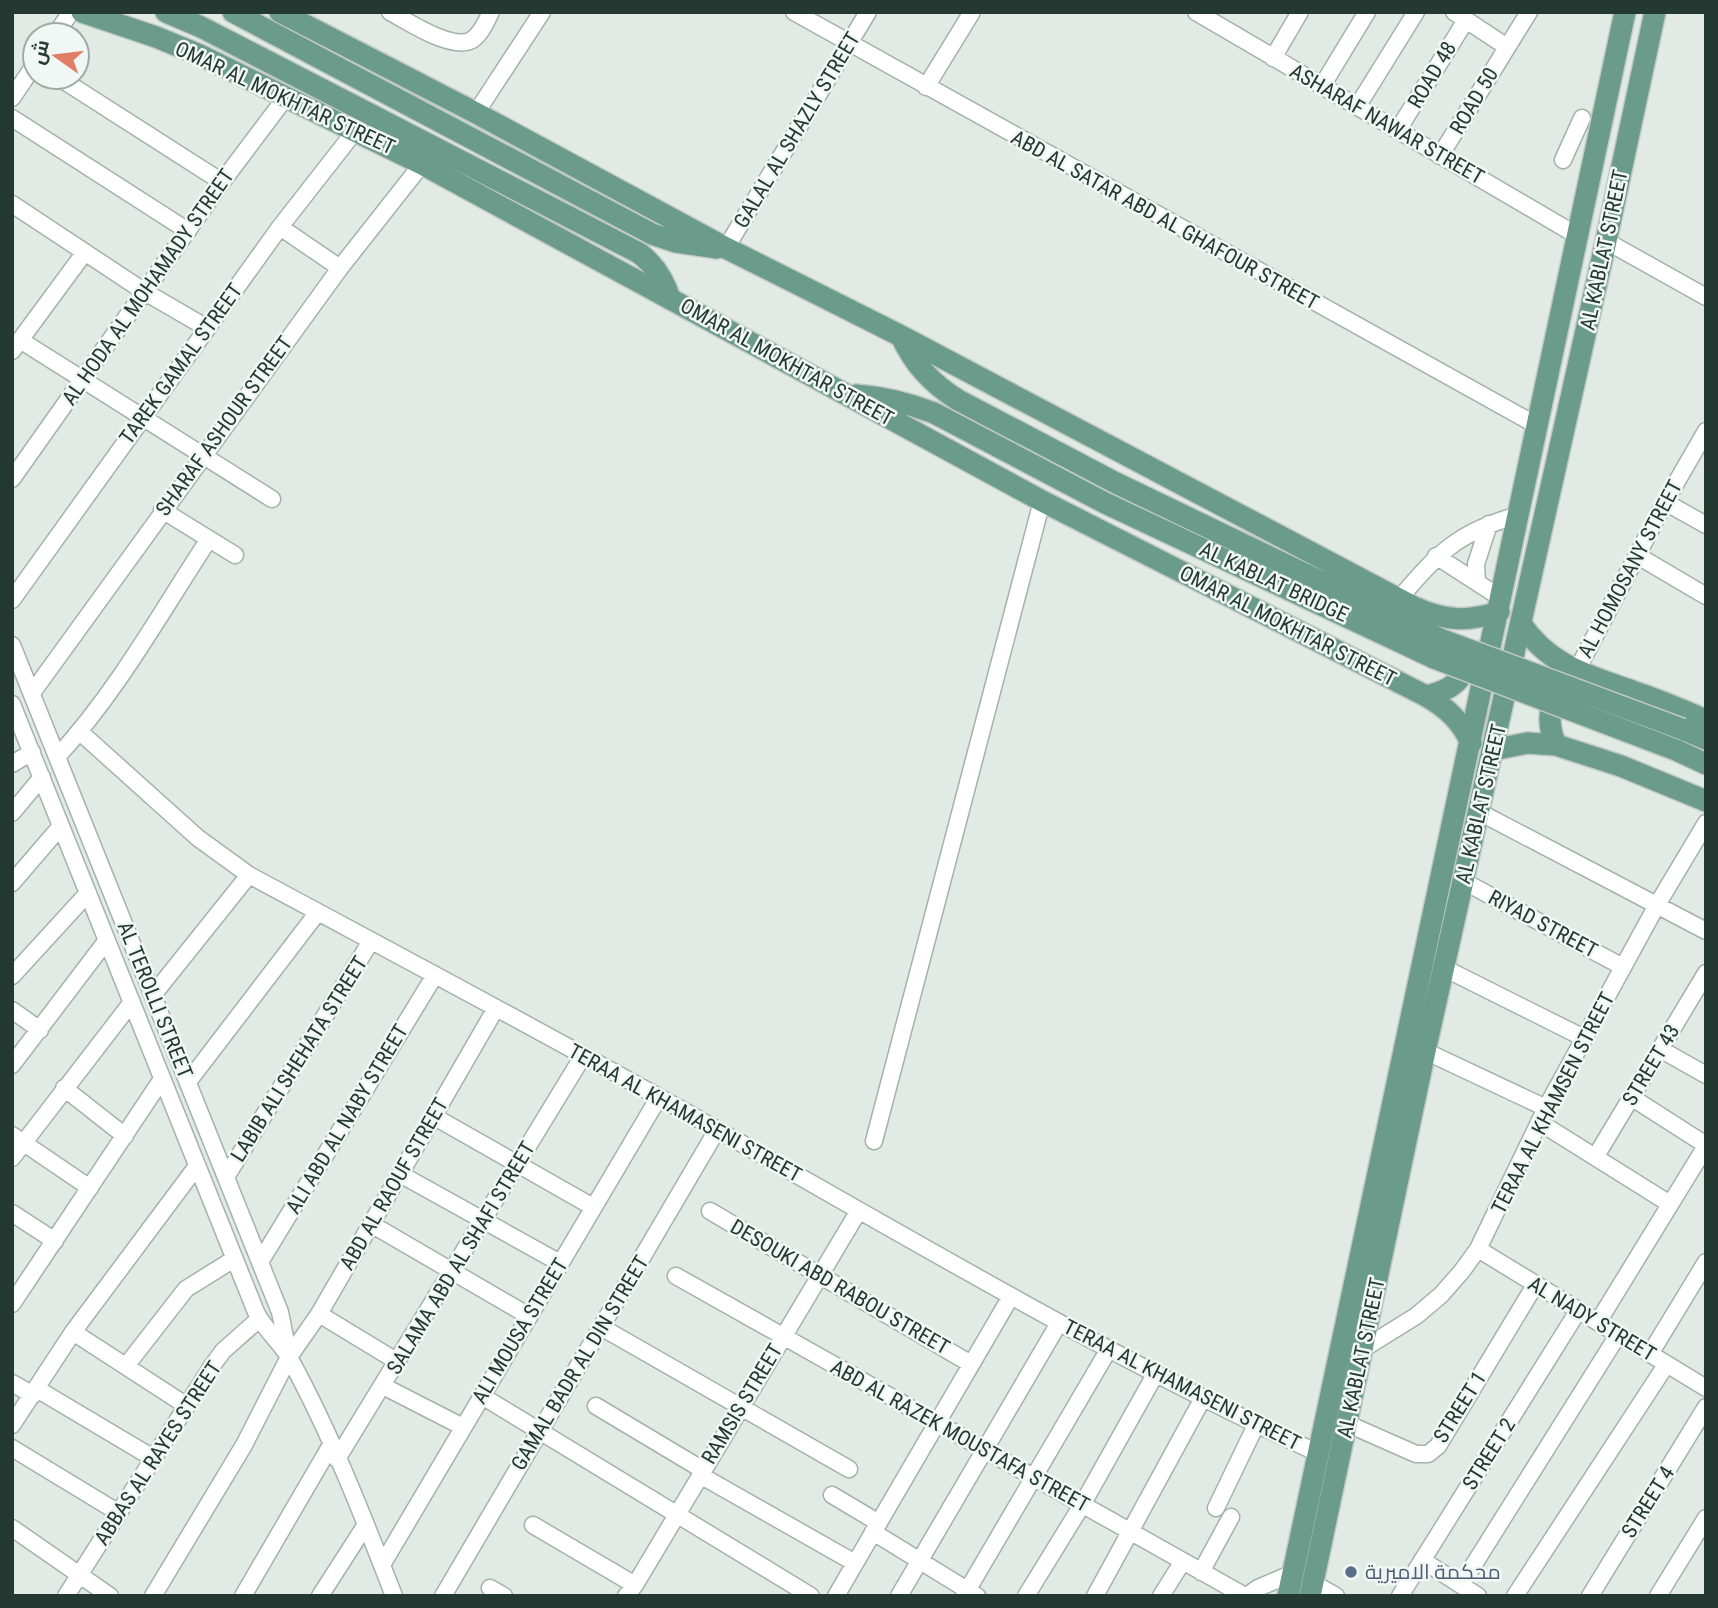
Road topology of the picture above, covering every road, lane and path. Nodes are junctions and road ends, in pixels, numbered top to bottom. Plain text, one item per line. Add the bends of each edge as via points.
1 (166, 12) edge
2 (233, 12) edge
3 (281, 12) edge
4 (390, 12) edge
5 (491, 12) edge
6 (542, 12) edge
7 (794, 12) edge
8 (868, 12) edge
9 (972, 12) edge
10 (1196, 12) edge
11 (1230, 12) edge
12 (1300, 12) edge
13 (1367, 12) edge
14 (1416, 12) edge
15 (1530, 12) edge
16 (1625, 12) edge
17 (1655, 12) edge
18 (93, 13) edge
19 (1460, 16) edge
20 (1221, 27) junction
21 (849, 43) junction
22 (1507, 47) junction
23 (1273, 58) junction
24 (1322, 86) junction
25 (926, 87) junction
26 (80, 91) edge
27 (286, 97) junction
28 (1357, 107) junction
29 (476, 113) junction
30 (12, 118) edge
31 (1582, 118) dead end
32 (1398, 130) junction
33 (355, 131) junction
34 (1440, 156) junction
35 (1594, 162) junction
36 (422, 163) junction
37 (222, 182) junction
38 (12, 204) edge
39 (280, 227) junction
40 (188, 231) junction
41 (1578, 236) junction
42 (1606, 241) junction
43 (726, 248) junction
44 (85, 252) junction
45 (341, 268) junction
46 (145, 292) junction
47 (1706, 297) edge
48 (670, 299) junction
49 (206, 328) junction
50 (901, 336) junction
51 (16, 345) edge
52 (83, 380) junction
53 (847, 395) junction
54 (142, 417) junction
55 (1538, 426) junction
56 (1703, 442) edge
57 (203, 456) junction
58 (12, 479) edge
59 (272, 499) dead end
60 (1042, 501) junction
61 (1665, 502) junction
62 (162, 510) junction
63 (1519, 516) junction
64 (1489, 524) junction
65 (1706, 525) edge
66 (209, 539) junction
67 (235, 555) dead end
68 (1436, 556) junction
69 (1638, 556) junction
70 (1477, 582) junction
71 (1706, 596) edge
72 (1399, 599) junction
73 (12, 600) edge
74 (1500, 605) junction
75 (1521, 624) junction
76 (1439, 638) junction
77 (12, 645) edge
78 (1576, 672) junction
79 (32, 693) junction
80 (1426, 696) junction
81 (12, 704) edge
82 (1706, 720) edge
83 (80, 732) junction
84 (1706, 739) edge
85 (1471, 743) junction
86 (1556, 745) junction
87 (1493, 750) junction
88 (32, 752) junction
89 (57, 757) junction
90 (12, 764) edge
91 (1706, 764) edge
92 (42, 777) junction
93 (1706, 802) edge
94 (1479, 812) junction
95 (12, 813) edge
96 (1706, 823) edge
97 (61, 826) junction
98 (249, 875) junction
99 (1463, 881) junction
100 (12, 883) edge
101 (88, 893) junction
102 (1657, 905) junction
103 (318, 912) junction
104 (1706, 931) edge
105 (107, 940) junction
106 (371, 941) junction
107 (1623, 967) junction
108 (1444, 968) junction
109 (1706, 973) edge
110 (435, 975) junction
111 (12, 976) edge
112 (153, 995) junction
113 (132, 1002) junction
114 (496, 1008) junction
115 (12, 1010) edge
116 (40, 1030) junction
117 (1584, 1038) junction
118 (1660, 1049) junction
119 (1426, 1051) junction
120 (583, 1056) junction
121 (12, 1065) edge
122 (1706, 1075) edge
123 (162, 1079) junction
124 (188, 1082) junction
125 (64, 1088) junction
126 (659, 1097) junction
127 (1631, 1097) junction
128 (1543, 1115) junction
129 (433, 1116) junction
130 (717, 1130) junction
131 (125, 1136) junction
132 (18, 1139) edge
133 (874, 1141) dead end
134 (1706, 1145) edge
135 (1596, 1156) junction
136 (12, 1158) edge
137 (517, 1164) junction
138 (197, 1166) junction
139 (400, 1174) junction
140 (226, 1177) junction
141 (90, 1188) junction
142 (1670, 1204) junction
143 (593, 1208) junction
144 (710, 1210) dead end
145 (858, 1212) junction
146 (12, 1213) edge
147 (483, 1220) junction
148 (371, 1224) junction
149 (55, 1241) junction
150 (1478, 1249) junction
151 (234, 1259) junction
152 (260, 1262) junction
153 (1706, 1262) edge
154 (561, 1263) junction
155 (452, 1272) junction
156 (820, 1275) junction
157 (676, 1276) dead end
158 (1535, 1285) junction
159 (15, 1293) edge
160 (1010, 1298) junction
161 (1578, 1311) junction
162 (319, 1314) junction
163 (529, 1317) junction
164 (259, 1319) junction
165 (1598, 1322) junction
166 (1059, 1323) junction
167 (601, 1327) junction
168 (74, 1332) junction
169 (1618, 1335) junction
170 (783, 1336) junction
171 (1110, 1349) junction
172 (1363, 1349) junction
173 (1650, 1354) junction
174 (289, 1357) junction
175 (398, 1362) junction
176 (971, 1364) junction
177 (1667, 1365) junction
178 (126, 1366) junction
179 (1156, 1373) junction
180 (12, 1383) edge
181 (383, 1386) junction
182 (1706, 1388) edge
183 (35, 1392) junction
184 (482, 1396) junction
185 (1203, 1398) junction
186 (596, 1405) dead end
187 (187, 1406) junction
188 (741, 1407) junction
189 (1706, 1407) edge
190 (937, 1423) junction
191 (1348, 1424) junction
192 (12, 1425) edge
193 (1256, 1425) junction
194 (464, 1427) junction
195 (540, 1431) junction
196 (12, 1448) edge
197 (984, 1450) junction
198 (334, 1452) junction
199 (1318, 1453) junction
200 (153, 1458) junction
201 (849, 1469) dead end
202 (702, 1472) junction
203 (1035, 1478) junction
204 (832, 1495) dead end
205 (1082, 1505) junction
206 (1216, 1508) dead end
207 (119, 1513) junction
208 (677, 1514) junction
209 (1231, 1517) dead end
210 (1706, 1518) edge
211 (534, 1525) dead end
212 (365, 1526) junction
213 (876, 1527) junction
214 (12, 1528) edge
215 (1131, 1532) junction
216 (1422, 1560) junction
217 (919, 1561) junction
218 (1183, 1561) junction
219 (855, 1563) junction
220 (382, 1565) junction
221 (1201, 1572) junction
222 (1293, 1573) junction
223 (80, 1575) junction
224 (1461, 1585) junction
225 (1311, 1589) edge
226 (634, 1592) edge
227 (970, 1594) edge
228 (66, 1596) edge
229 (110, 1596) edge
230 (153, 1596) edge
231 (243, 1596) edge
232 (320, 1596) edge
233 (394, 1596) edge
234 (443, 1596) edge
235 (811, 1596) edge
236 (836, 1596) edge
237 (899, 1596) edge
238 (1026, 1596) edge
239 (1095, 1596) edge
240 (1161, 1596) edge
241 (1246, 1596) edge
242 (1288, 1596) edge
243 (1336, 1596) edge
244 (1400, 1596) edge
245 (1478, 1596) edge
246 (1515, 1596) edge
247 (1590, 1596) edge
248 (1658, 1596) edge

1 - 48 main road via 639,253 662,277
2 - 43 main road via 652,234 700,247
3 - 29 main road
4 - 5 street via 461,44 474,39
6 - 29 street
7 - 21 street, ABD AL SATAR ABD AL GHAFOUR STREET
8 - 21 street, GALAL AL SHAZLY STREET
9 - 25 street
10 - 20 street, ASHARAF NAWAR STREET
11 - 20 street
12 - 23 street
13 - 24 street
14 - 28 street
15 - 22 street, ROAD 50
16 - 35 main road, AL KABLAT STREET
17 - 42 main road, AL KABLAT STREET
18 - 27 main road, OMAR AL MOKHTAR STREET via 200,55
19 - 22 street
19 - 32 street, ROAD 48
20 - 23 street, ASHARAF NAWAR STREET
21 - 25 street, ABD AL SATAR ABD AL GHAFOUR STREET
21 - 43 street, GALAL AL SHAZLY STREET
22 - 34 street, ROAD 50
23 - 24 street, ASHARAF NAWAR STREET
24 - 28 street, ASHARAF NAWAR STREET
25 - 55 street, ABD AL SATAR ABD AL GHAFOUR STREET
26 - 37 street
27 - 33 main road, OMAR AL MOKHTAR STREET
27 - 37 street, AL HODA AL MOHAMADY STREET
28 - 32 street, ASHARAF NAWAR STREET
29 - 43 main road
30 - 40 street
31 - 35 street via 1564,156
32 - 34 street, ASHARAF NAWAR STREET
33 - 36 main road, OMAR AL MOKHTAR STREET
33 - 39 street, TAREK GAMAL STREET
34 - 41 street, ASHARAF NAWAR STREET
35 - 41 main road, AL KABLAT STREET
36 - 45 street, SHARAF ASHOUR STREET
36 - 48 main road, OMAR AL MOKHTAR STREET
37 - 40 street, AL HODA AL MOHAMADY STREET
38 - 44 street
39 - 45 street
39 - 49 street, TAREK GAMAL STREET
40 - 46 street, AL HODA AL MOHAMADY STREET
41 - 55 main road, AL KABLAT STREET
42 - 47 street
42 - 75 main road, AL KABLAT STREET
43 - 50 main road
44 - 46 street
44 - 51 street
45 - 57 street, SHARAF ASHOUR STREET
46 - 49 street
46 - 52 street, AL HODA AL MOHAMADY STREET
48 - 53 main road, OMAR AL MOKHTAR STREET
49 - 54 street, TAREK GAMAL STREET
50 - 72 main road
50 - 76 main road, AL KABLAT BRIDGE via 924,373 958,400 1116,483
51 - 52 street
52 - 54 street
52 - 58 street, AL HODA AL MOHAMADY STREET
53 - 60 main road, OMAR AL MOKHTAR STREET
53 - 76 main road, AL KABLAT BRIDGE via 896,400 934,413 1105,503
54 - 57 street
54 - 73 street, TAREK GAMAL STREET
55 - 63 main road, AL KABLAT STREET
56 - 61 street, AL HOMOSANY STREET
57 - 59 street
57 - 62 street, SHARAF ASHOUR STREET
60 - 80 main road, OMAR AL MOKHTAR STREET
60 - 133 street
61 - 65 street
61 - 69 street, AL HOMOSANY STREET
62 - 66 street
62 - 79 street, SHARAF ASHOUR STREET
63 - 64 street
63 - 74 main road, AL KABLAT STREET
64 - 68 street
64 - 70 street via 1476,564
66 - 67 street
66 - 83 street
68 - 70 street
68 - 72 street
69 - 71 street
69 - 78 street, AL HOMOSANY STREET
70 - 74 street
72 - 76 main road
74 - 76 main road
74 - 85 main road, AL KABLAT STREET
75 - 78 main road via 1546,653
75 - 87 main road, AL KABLAT STREET
76 - 80 main road via 1457,629 1466,645 1466,663 1459,680 1444,692
76 - 84 main road, AL KABLAT BRIDGE, bridge
76 - 91 main road, AL KABLAT BRIDGE, bridge
77 - 79 street, AL TEROLLI STREET
78 - 82 main road
78 - 86 main road via 1551,705
79 - 89 street, AL TEROLLI STREET
80 - 85 main road, OMAR AL MOKHTAR STREET via 1451,713
81 - 88 street, AL TEROLLI STREET
83 - 89 street
83 - 98 street, TERAA AL KHAMASENI STREET via 198,838
85 - 199 main road, AL KABLAT STREET
86 - 87 main road via 1527,743
86 - 93 main road
87 - 94 main road, AL KABLAT STREET
88 - 90 street
88 - 92 street, AL TEROLLI STREET
89 - 112 street, AL TEROLLI STREET
92 - 95 street
92 - 97 street, AL TEROLLI STREET
94 - 99 main road, AL KABLAT STREET
94 - 102 street
96 - 102 street, TERAA AL KHAMSEN STREET
97 - 100 street
97 - 101 street, AL TEROLLI STREET
98 - 103 street, TERAA AL KHAMASENI STREET
98 - 112 street
99 - 107 street, RIYAD STREET
99 - 108 main road, AL KABLAT STREET
101 - 105 street, AL TEROLLI STREET
101 - 111 street
102 - 104 street
102 - 107 street, TERAA AL KHAMSEN STREET
103 - 106 street, TERAA AL KHAMASENI STREET
103 - 124 street
105 - 113 street, AL TEROLLI STREET
105 - 116 street
106 - 110 street, TERAA AL KHAMASENI STREET
106 - 140 street, LABIB ALI SHEHATA STREET
107 - 117 street, TERAA AL KHAMSEN STREET
108 - 117 street
108 - 119 main road, AL KABLAT STREET
109 - 118 street, STREET 43
110 - 114 street, TERAA AL KHAMASENI STREET
110 - 152 street, ALI ABD AL NABY STREET
112 - 124 street, AL TEROLLI STREET
113 - 123 street, AL TEROLLI STREET
113 - 125 street
114 - 120 street, TERAA AL KHAMASENI STREET
114 - 129 street, ABD AL RAOUF STREET
115 - 116 street
116 - 121 street
117 - 128 street, TERAA AL KHAMSEN STREET
118 - 122 street
118 - 127 street, STREET 43
119 - 128 street
119 - 172 main road, AL KABLAT STREET
120 - 126 street, TERAA AL KHAMASENI STREET
120 - 137 street, SALAMA ABD AL SHAFI STREET
123 - 131 street
123 - 138 street, AL TEROLLI STREET
124 - 140 street, AL TEROLLI STREET
125 - 131 street
125 - 132 street
126 - 130 street, TERAA AL KHAMASENI STREET
126 - 143 street, ALI MOUSA STREET
127 - 134 street
127 - 135 street, STREET 43
128 - 135 street
128 - 150 street, TERAA AL KHAMSEN STREET
129 - 137 street
129 - 139 street, ABD AL RAOUF STREET
130 - 145 street, TERAA AL KHAMASENI STREET
130 - 167 street, GAMAL BADR AL DIN STREET
131 - 141 street
132 - 136 street
132 - 141 street
134 - 142 street
135 - 142 street
137 - 143 street
137 - 147 street, SALAMA ABD AL SHAFI STREET
138 - 151 street, AL TEROLLI STREET
138 - 168 street
139 - 147 street
139 - 148 street, ABD AL RAOUF STREET
140 - 152 street, AL TEROLLI STREET
141 - 149 street
142 - 165 street
143 - 154 street, ALI MOUSA STREET
144 - 156 street, DESOUKI ABD RABOU STREET
145 - 156 street, RAMSIS STREET
145 - 160 street, TERAA AL KHAMASENI STREET
146 - 149 street
147 - 154 street
147 - 155 street, SALAMA ABD AL SHAFI STREET
148 - 155 street
148 - 162 street, ABD AL RAOUF STREET
149 - 159 street
150 - 158 street, AL NADY STREET
150 - 172 street, TERAA AL KHAMSEN STREET via 1441,1295
151 - 164 street, AL TEROLLI STREET
151 - 178 street via 186,1289
152 - 174 street, AL TEROLLI STREET via 280,1312
153 - 173 street
154 - 163 street, ALI MOUSA STREET
155 - 163 street
155 - 175 street, SALAMA ABD AL SHAFI STREET
156 - 170 street, RAMSIS STREET
156 - 176 street, DESOUKI ABD RABOU STREET
157 - 170 street, ABD AL RAZEK MOUSTAFA STREET
158 - 161 street, AL NADY STREET
158 - 191 street, STREET 1 via 1438,1446 1428,1454 1416,1454
160 - 166 street, TERAA AL KHAMASENI STREET
160 - 176 street
161 - 165 street, AL NADY STREET
161 - 216 street, STREET 2
162 - 174 street, ABD AL RAOUF STREET
162 - 175 street
163 - 184 street, ALI MOUSA STREET
164 - 174 street, AL TEROLLI STREET
164 - 187 street, ABBAS AL RAYES STREET via 223,1351
165 - 169 street, AL NADY STREET
166 - 171 street, TERAA AL KHAMASENI STREET
166 - 197 street
167 - 188 street
167 - 195 street, GAMAL BADR AL DIN STREET
168 - 178 street
168 - 183 street
169 - 173 street, AL NADY STREET
169 - 224 street
170 - 188 street, RAMSIS STREET
170 - 190 street, ABD AL RAZEK MOUSTAFA STREET
171 - 179 street, TERAA AL KHAMASENI STREET
171 - 203 street
172 - 191 main road, AL KABLAT STREET
173 - 177 street, AL NADY STREET
174 - 198 street, AL TEROLLI STREET
174 - 230 street, ABD AL RAOUF STREET via 244,1445
175 - 181 street, SALAMA ABD AL SHAFI STREET
176 - 190 street
177 - 182 street, AL NADY STREET
177 - 246 street
178 - 187 street
179 - 185 street, TERAA AL KHAMASENI STREET
179 - 205 street
180 - 183 street
181 - 194 street
181 - 198 street, SALAMA ABD AL SHAFI STREET
183 - 192 street
183 - 200 street
184 - 194 street, ALI MOUSA STREET
184 - 195 street
185 - 193 street, TERAA AL KHAMASENI STREET
185 - 215 street
186 - 202 street
187 - 200 street, ABBAS AL RAYES STREET
188 - 201 street
188 - 202 street, RAMSIS STREET
189 - 247 street, STREET 4
190 - 197 street, ABD AL RAZEK MOUSTAFA STREET
190 - 213 street
191 - 225 main road, AL KABLAT STREET
193 - 199 street, TERAA AL KHAMASENI STREET
193 - 206 street
194 - 220 street, ALI MOUSA STREET
195 - 208 street
195 - 234 street, GAMAL BADR AL DIN STREET
196 - 207 street
197 - 203 street, ABD AL RAZEK MOUSTAFA STREET
197 - 217 street
198 - 212 street, AL TEROLLI STREET
198 - 231 street, SALAMA ABD AL SHAFI STREET
199 - 222 main road, AL KABLAT STREET
200 - 207 street, ABBAS AL RAYES STREET
202 - 208 street, RAMSIS STREET
202 - 219 street
203 - 205 street, ABD AL RAZEK MOUSTAFA STREET
203 - 227 street
204 - 213 street
205 - 215 street, ABD AL RAZEK MOUSTAFA STREET
205 - 238 street
207 - 223 street, ABBAS AL RAYES STREET
208 - 226 street, RAMSIS STREET
208 - 235 street
209 - 221 street
210 - 248 street
211 - 226 street
212 - 220 street, AL TEROLLI STREET
212 - 232 street
213 - 217 street
213 - 219 street
214 - 223 street
215 - 218 street, ABD AL RAZEK MOUSTAFA STREET
215 - 239 street
216 - 224 street
216 - 244 street, STREET 2
217 - 227 street
217 - 237 street
218 - 221 street, ABD AL RAZEK MOUSTAFA STREET
218 - 240 street
219 - 236 street
220 - 233 street, AL TEROLLI STREET
221 - 241 street, ABD AL RAZEK MOUSTAFA STREET
222 - 241 street
222 - 242 main road, AL KABLAT STREET
223 - 228 street, ABBAS AL RAYES STREET
223 - 229 street
224 - 245 street
225 - 243 street

